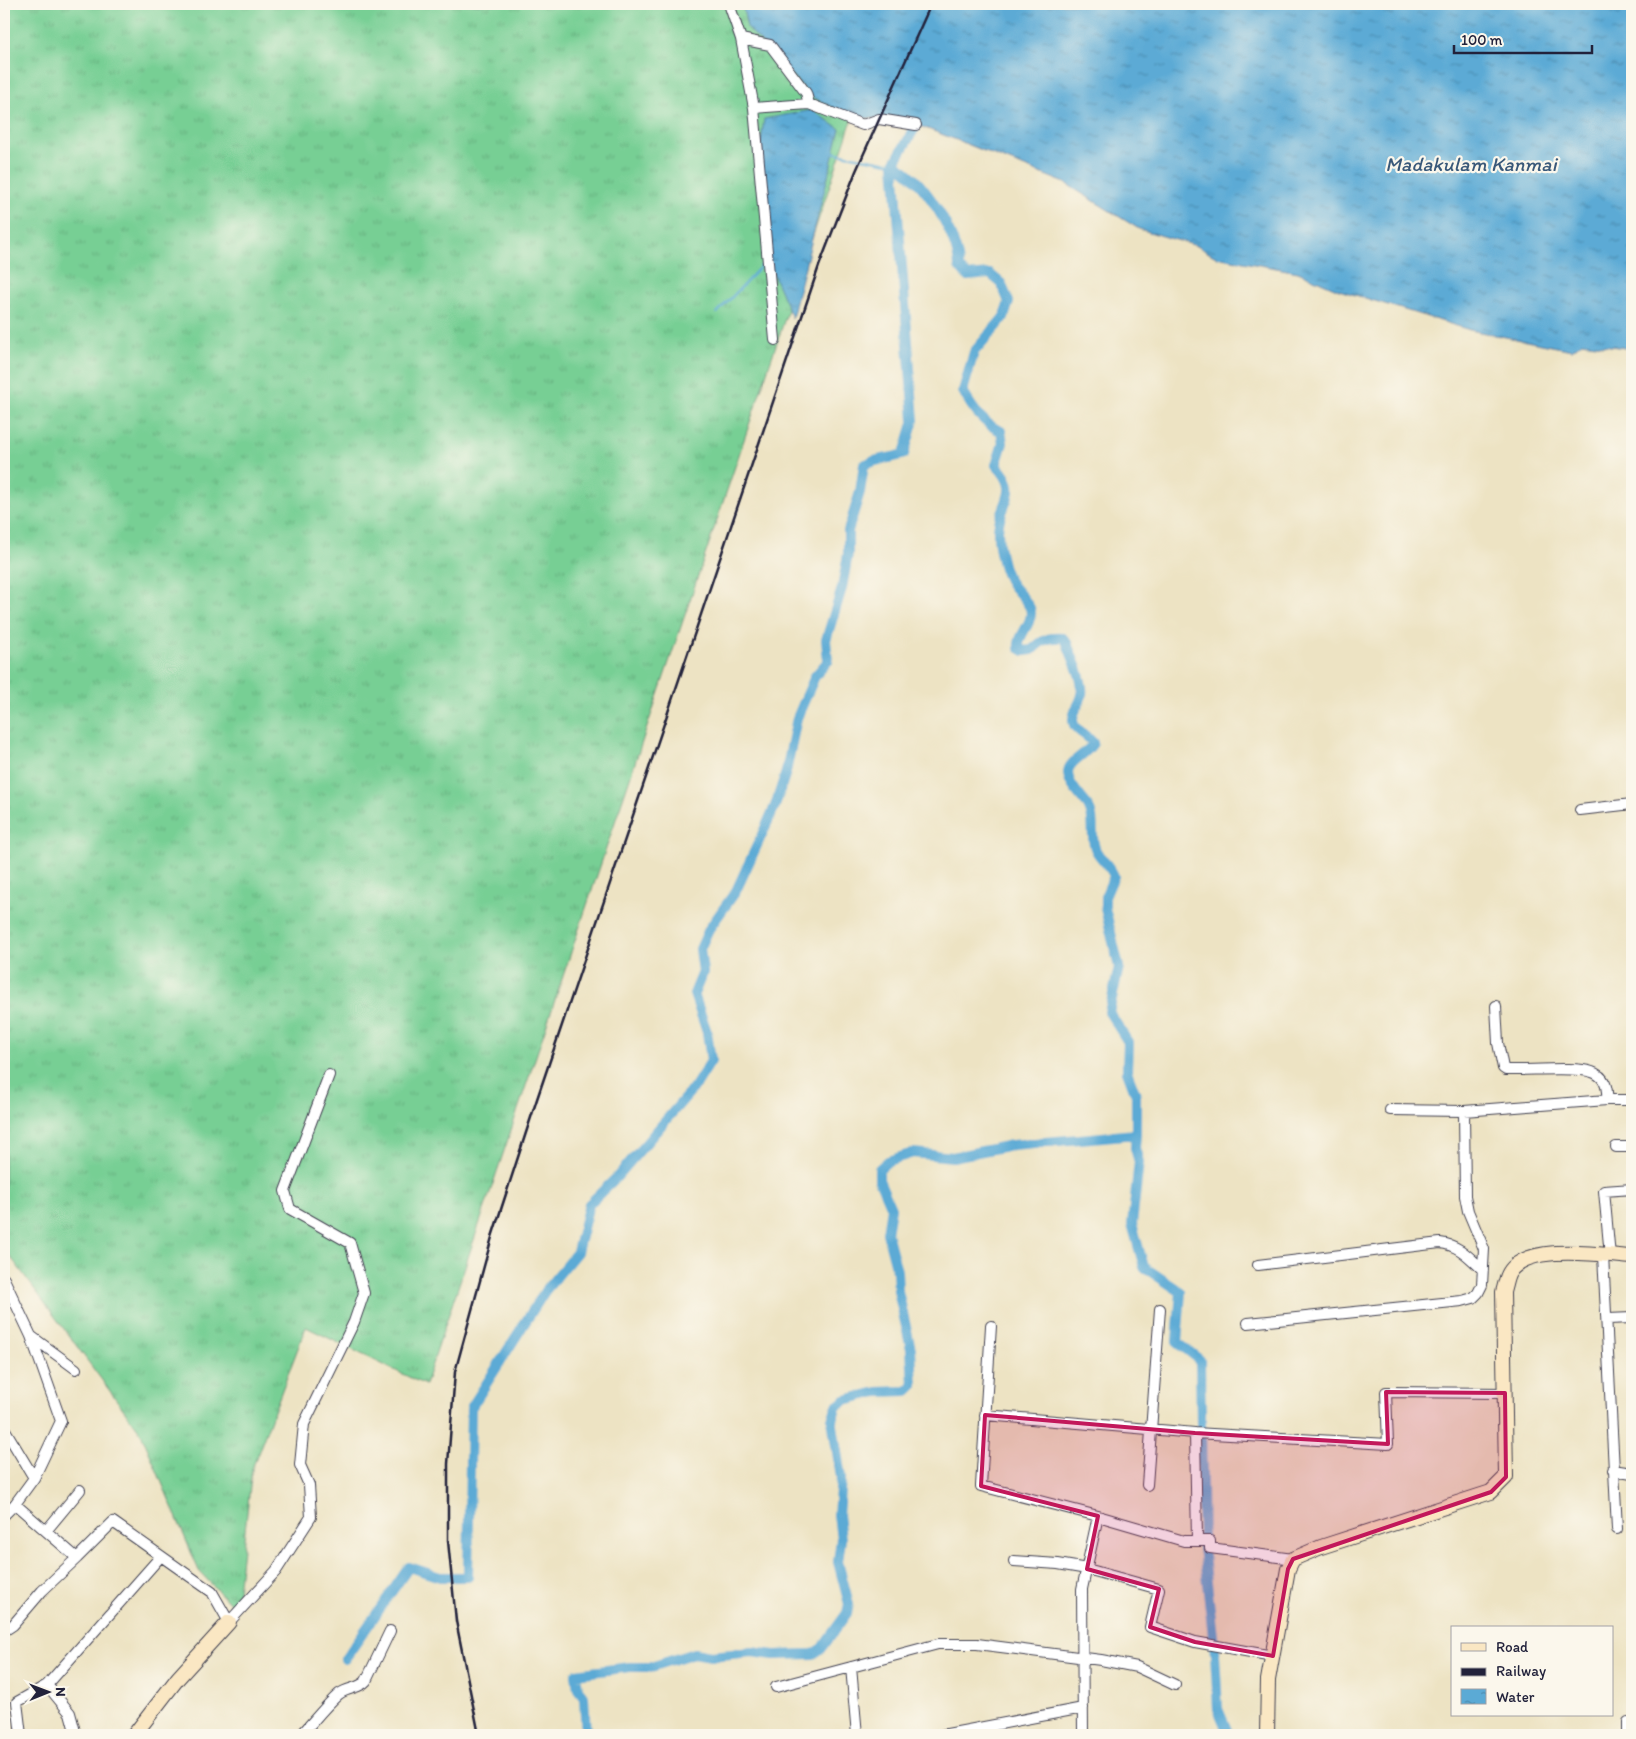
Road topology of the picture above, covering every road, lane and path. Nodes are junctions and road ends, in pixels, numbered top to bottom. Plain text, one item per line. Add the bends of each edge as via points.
1 (728, 4) edge
2 (741, 39) junction
3 (809, 104) junction
4 (754, 108) junction
5 (916, 125) dead end
6 (775, 340) dead end
7 (1632, 804) edge
8 (1580, 810) dead end
9 (1496, 1006) dead end
10 (329, 1075) dead end
11 (1607, 1100) junction
12 (1632, 1100) edge
13 (1390, 1110) dead end
14 (1464, 1111) junction
15 (1616, 1147) dead end
16 (1632, 1147) edge
17 (1632, 1189) edge
18 (1606, 1256) junction
19 (1632, 1257) edge
20 (1258, 1265) dead end
21 (1483, 1270) junction
22 (4, 1279) edge
23 (1160, 1309) dead end
24 (1632, 1318) edge
25 (1608, 1319) junction
26 (1248, 1323) dead end
27 (991, 1326) dead end
28 (31, 1336) junction
29 (76, 1369) dead end
30 (1505, 1393) junction
31 (985, 1415) junction
32 (1151, 1429) junction
33 (4, 1431) edge
34 (1195, 1433) junction
35 (1613, 1470) junction
36 (1632, 1473) edge
37 (34, 1478) junction
38 (1148, 1485) dead end
39 (80, 1490) dead end
40 (15, 1504) junction
41 (4, 1515) edge
42 (1098, 1516) junction
43 (1617, 1529) dead end
44 (46, 1531) junction
45 (1197, 1541) junction
46 (160, 1556) junction
47 (77, 1558) junction
48 (1293, 1559) junction
49 (1014, 1561) dead end
50 (1087, 1569) junction
51 (229, 1622) junction
52 (4, 1631) edge
53 (390, 1631) dead end
54 (1273, 1656) junction
55 (1082, 1660) junction
56 (851, 1667) junction
57 (47, 1685) junction
58 (1175, 1685) dead end
59 (776, 1687) dead end
60 (1082, 1708) junction
61 (1628, 1722) dead end
62 (987, 1731) edge
63 (21, 1735) edge
64 (76, 1735) edge
65 (134, 1735) edge
66 (301, 1735) edge
67 (857, 1735) edge
68 (942, 1735) edge
69 (1083, 1735) edge
70 (1267, 1735) edge
71 (1628, 1735) edge

1 - 2 street
2 - 3 street via 770,45 806,93
2 - 4 street
3 - 4 street
3 - 5 street via 863,125 879,119
4 - 6 street
7 - 8 street
9 - 11 street via 1503,1068 1593,1072 1606,1083
10 - 51 street via 285,1191 290,1209 350,1243 364,1293 354,1322 304,1424 300,1465 309,1485 311,1517 276,1571
11 - 12 street
11 - 14 street
13 - 14 street
14 - 21 street via 1465,1196 1470,1218 1483,1243
15 - 16 street
17 - 18 street via 1604,1191
18 - 19 street
18 - 25 street
18 - 30 street via 1548,1253 1526,1259 1510,1272 1503,1292
20 - 21 street via 1452,1244
21 - 26 street via 1478,1293 1462,1301
22 - 28 street
23 - 32 street
24 - 25 street
25 - 35 street
27 - 31 street
28 - 29 street
28 - 37 street via 61,1421
30 - 34 street via 1386,1392 1388,1444
30 - 48 street via 1506,1477 1491,1492
31 - 32 street
31 - 42 street via 981,1486
32 - 34 street
32 - 38 street
33 - 37 street
34 - 45 street
35 - 36 street
35 - 43 street
37 - 40 street
39 - 44 street
40 - 41 street
40 - 44 street
42 - 45 street via 1184,1541
42 - 50 street
44 - 47 street
45 - 48 street via 1210,1542 1210,1548
46 - 47 street via 112,1522
46 - 51 street via 212,1592
46 - 57 street
47 - 52 street via 42,1591 13,1626
48 - 54 street via 1288,1569
49 - 50 street
50 - 54 street via 1159,1589 1150,1627 1195,1642
50 - 55 street via 1082,1589
51 - 65 street via 178,1678
53 - 66 street via 366,1681 338,1695
54 - 70 street via 1268,1680
55 - 56 street via 977,1644 938,1644
55 - 58 street via 1137,1667
55 - 60 street
56 - 59 street
56 - 67 street
57 - 63 street via 17,1702
57 - 64 street via 70,1714
60 - 62 street
60 - 69 street
61 - 71 street
62 - 68 street

